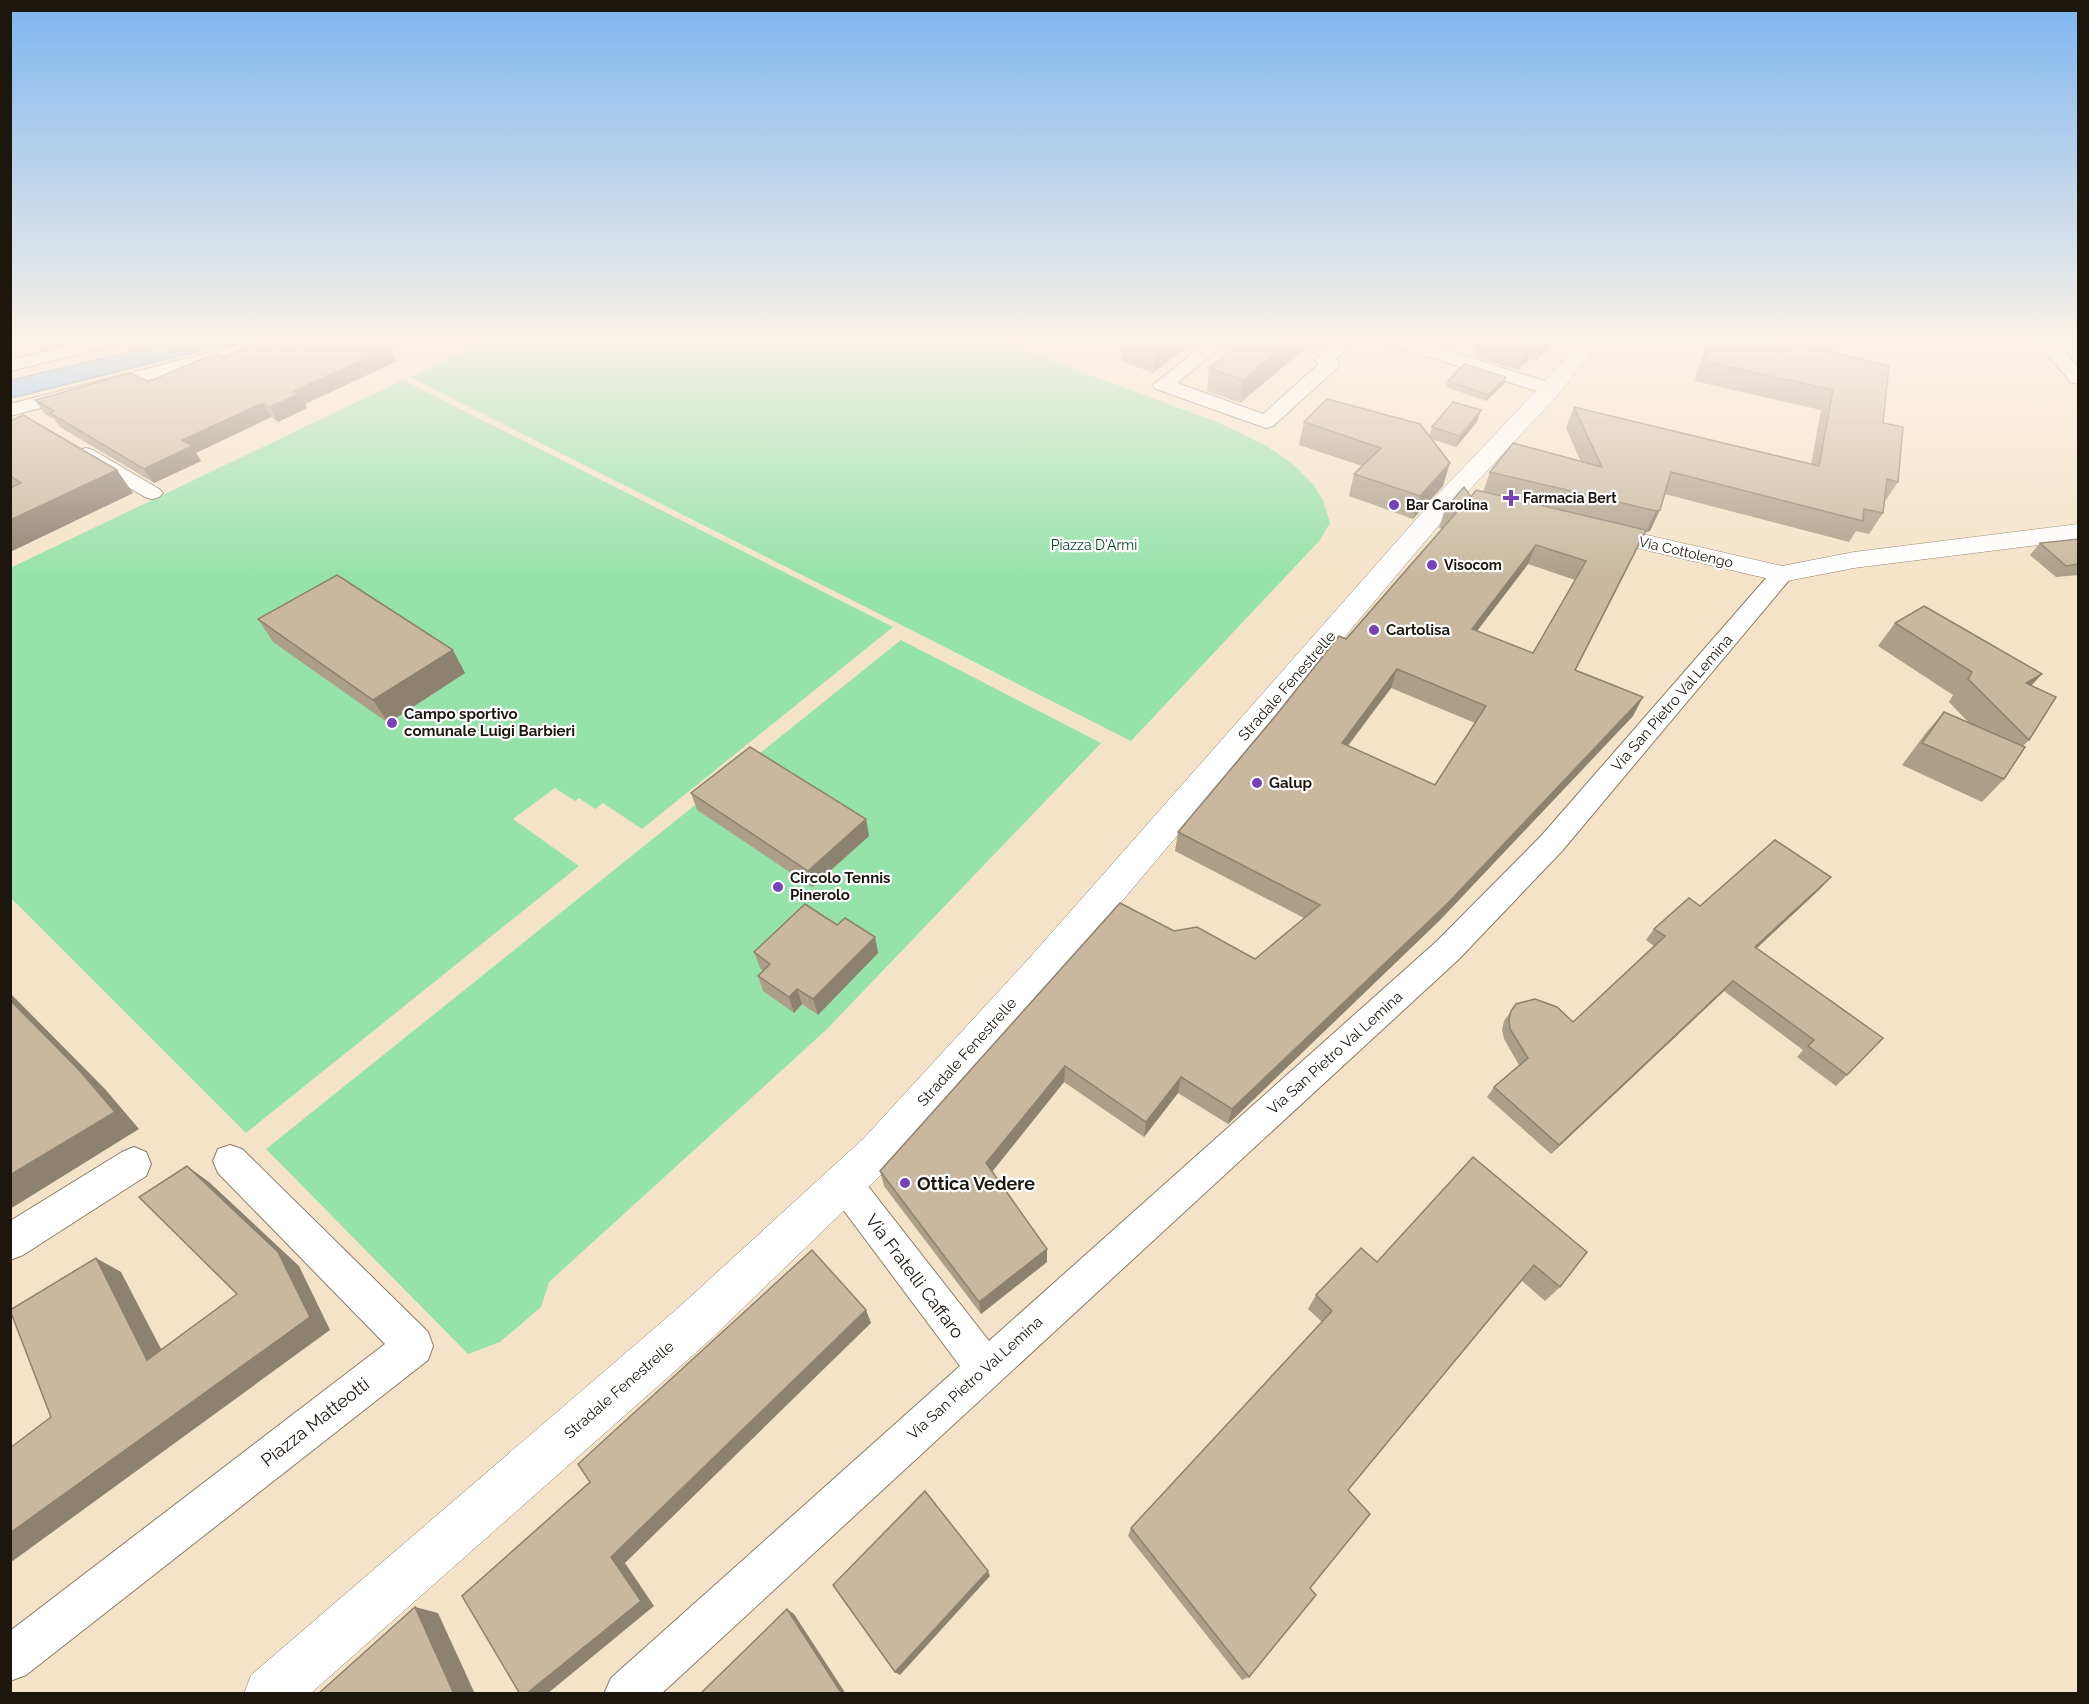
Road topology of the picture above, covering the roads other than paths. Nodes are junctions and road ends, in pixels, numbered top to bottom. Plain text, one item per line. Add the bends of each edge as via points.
1 (26, 419) edge
2 (1256, 419) edge
3 (1270, 419) edge
4 (1526, 419) edge
5 (32, 422) edge
6 (72, 446) edge
7 (152, 493) dead end
8 (1575, 526) edge
9 (2079, 532) edge
10 (1782, 574) junction
11 (230, 1161) dead end
12 (134, 1164) dead end
13 (845, 1184) junction
14 (10, 1242) edge
15 (986, 1368) junction
16 (10, 1659) edge
17 (270, 1694) edge
18 (627, 1694) edge

1 - 5 street
2 - 3 street via 1266,422
4 - 13 main road, Stradale Fenestrelle via 1462,498
6 - 7 street
8 - 10 main road, Via Cottolengo
9 - 10 main road via 1854,560
10 - 15 street, Via San Pietro Val Lemina via 1552,843 1448,950
11 - 16 street, Piazza Matteotti via 414,1346
12 - 14 street
13 - 15 street, Via Fratelli Caffaro
13 - 17 main road, Stradale Fenestrelle via 694,1324
15 - 18 street, Via San Pietro Val Lemina

